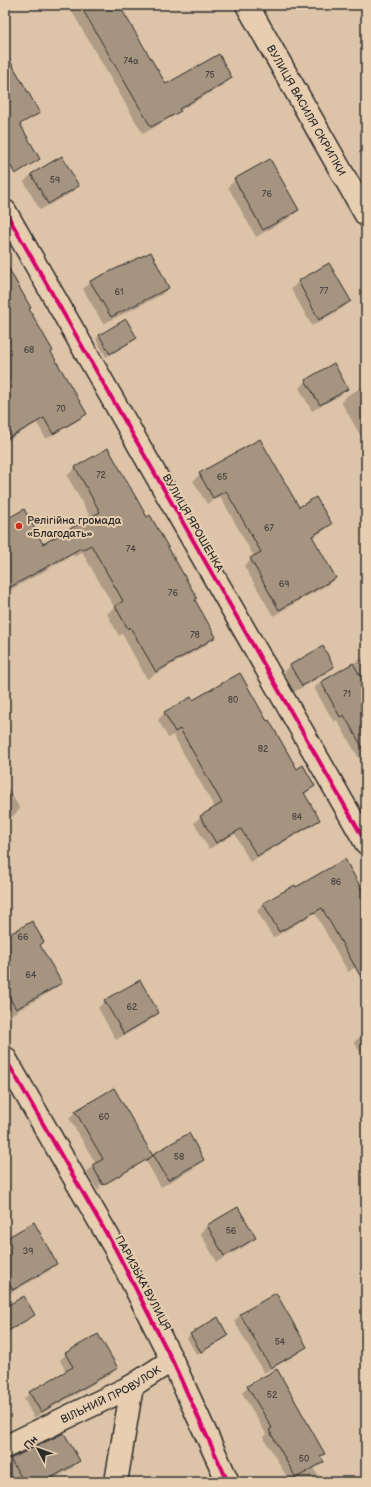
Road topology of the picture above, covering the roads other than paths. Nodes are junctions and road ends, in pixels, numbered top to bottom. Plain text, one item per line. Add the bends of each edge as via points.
1 (247, 5) edge
2 (5, 211) edge
3 (366, 215) edge
4 (366, 843) edge
5 (5, 1058) edge
6 (172, 1360) junction
7 (132, 1386) junction
8 (5, 1447) edge
9 (116, 1482) edge
10 (228, 1482) edge

1 - 3 street, ВУЛИЦЯ ВАСИЛЯ СКРИПКИ
2 - 4 street, ВУЛИЦЯ ЯРОШЕНКА
5 - 6 street, ПАРИЗЬКА ВУЛИЦЯ via 116,1250
6 - 7 street, ВІЛЬНИЙ ПРОВУЛОК
6 - 10 street, ПАРИЗЬКА ВУЛИЦЯ
7 - 8 street, ВІЛЬНИЙ ПРОВУЛОК
7 - 9 street

